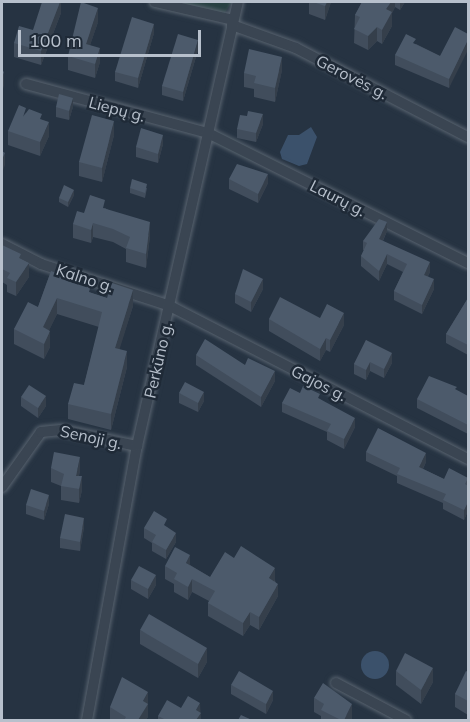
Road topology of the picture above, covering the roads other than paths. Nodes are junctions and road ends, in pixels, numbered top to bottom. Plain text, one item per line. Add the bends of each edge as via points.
1 (154, 2) edge
2 (238, 2) edge
3 (233, 23) junction
4 (26, 84) dead end
5 (208, 133) junction
6 (468, 137) edge
7 (2, 244) edge
8 (468, 263) edge
9 (171, 306) junction
10 (137, 447) junction
11 (468, 459) edge
12 (2, 487) edge
13 (336, 682) dead end
14 (87, 720) edge
15 (406, 720) edge

1 - 3 street, Gerovės g.
2 - 3 street, Perkūno g.
3 - 5 street, Perkūno g.
3 - 6 street, Gerovės g. via 296,48
4 - 5 street, Liepų g.
5 - 8 street, Laurų g.
5 - 9 street, Perkūno g.
7 - 9 street, Kalno g. via 41,264
9 - 10 street, Perkūno g.
9 - 11 street, Gajos g.
10 - 12 street, Senoji g. via 61,430 41,432
10 - 14 street, Perkūno g.
13 - 15 street

